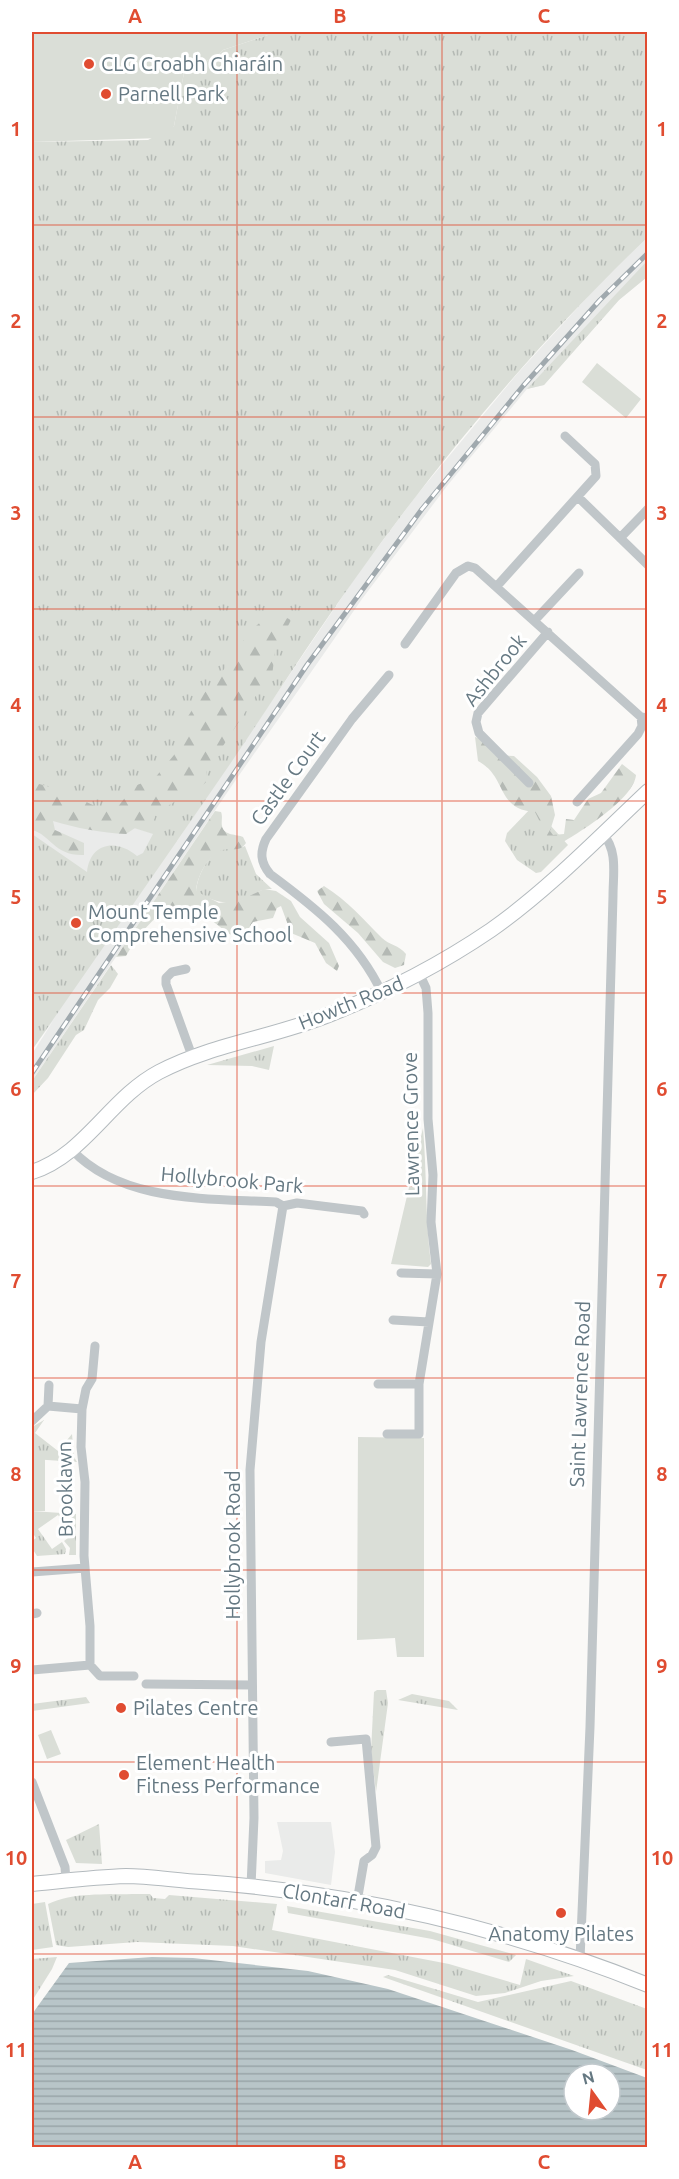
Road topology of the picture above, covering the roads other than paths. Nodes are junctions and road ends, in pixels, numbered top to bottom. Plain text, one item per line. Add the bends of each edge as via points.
1 (565, 436) dead end
2 (578, 497) junction
3 (648, 509) edge
4 (620, 538) junction
5 (648, 565) edge
6 (579, 573) dead end
7 (496, 586) junction
8 (535, 620) junction
9 (548, 632) junction
10 (405, 644) dead end
11 (389, 675) dead end
12 (644, 717) edge
13 (529, 783) dead end
14 (648, 790) edge
15 (577, 802) dead end
16 (603, 834) junction
17 (186, 969) dead end
18 (419, 974) junction
19 (381, 993) junction
20 (192, 1056) junction
21 (72, 1149) junction
22 (32, 1172) edge
23 (283, 1206) junction
24 (364, 1214) dead end
25 (401, 1273) dead end
26 (437, 1274) junction
27 (393, 1320) dead end
28 (429, 1322) junction
29 (95, 1346) dead end
30 (378, 1384) dead end
31 (419, 1384) junction
32 (49, 1385) dead end
33 (48, 1406) junction
34 (82, 1409) junction
35 (32, 1421) edge
36 (387, 1434) dead end
37 (85, 1568) junction
38 (32, 1572) edge
39 (90, 1665) junction
40 (32, 1670) edge
41 (134, 1676) dead end
42 (146, 1684) dead end
43 (252, 1685) junction
44 (331, 1742) dead end
45 (32, 1782) edge
46 (66, 1881) junction
47 (32, 1884) edge
48 (251, 1886) junction
49 (357, 1902) junction
50 (580, 1959) junction
51 (648, 1985) edge

1 - 2 street via 597,469 596,476
2 - 4 street
2 - 7 street
3 - 4 street
4 - 5 street
6 - 8 street, Ashbrook
7 - 8 street, Ashbrook
7 - 10 street, Ashbrook via 475,568 462,568
8 - 9 street, Ashbrook
9 - 12 street, Ashbrook
9 - 13 street, Ashbrook via 478,713 476,722 478,733
11 - 19 street, Castle Court via 352,719 262,849 262,859 270,874 343,934 370,970
12 - 15 street, Ashbrook via 638,734
14 - 16 main road, Howth Road
16 - 18 main road, Howth Road via 492,929
16 - 50 street, Saint Lawrence Road via 612,843 613,864
17 - 20 street via 172,972 166,984
18 - 19 main road, Howth Road
18 - 26 street, Lawrence Grove via 426,988 428,1013 431,1222
19 - 20 main road, Howth Road via 322,1017
20 - 21 main road, Howth Road via 133,1088
21 - 22 main road, Howth Road
21 - 23 street, Hollybrook Park via 100,1174 149,1191 276,1202
23 - 24 street, Hollybrook Park via 297,1203
23 - 43 street, Hollybrook Road via 261,1342 252,1433
25 - 26 street
26 - 28 street, Lawrence Grove
27 - 28 street
28 - 31 street, Lawrence Grove
29 - 34 street, Brooklawn via 92,1379
30 - 31 street
31 - 36 street, Lawrence Grove via 419,1434
32 - 33 street
33 - 34 street
33 - 35 street, Brooklawn
34 - 37 street, Brooklawn
37 - 38 street
37 - 39 street, Brooklawn
39 - 40 street
39 - 41 street via 100,1676
42 - 43 street
43 - 48 street, Hollybrook Road
44 - 49 street via 366,1739 376,1847 364,1861
45 - 46 street via 66,1867
46 - 47 main road, Clontarf Road
46 - 48 main road, Clontarf Road via 128,1876
48 - 49 main road, Clontarf Road
49 - 50 main road, Clontarf Road
50 - 51 main road, Clontarf Road

